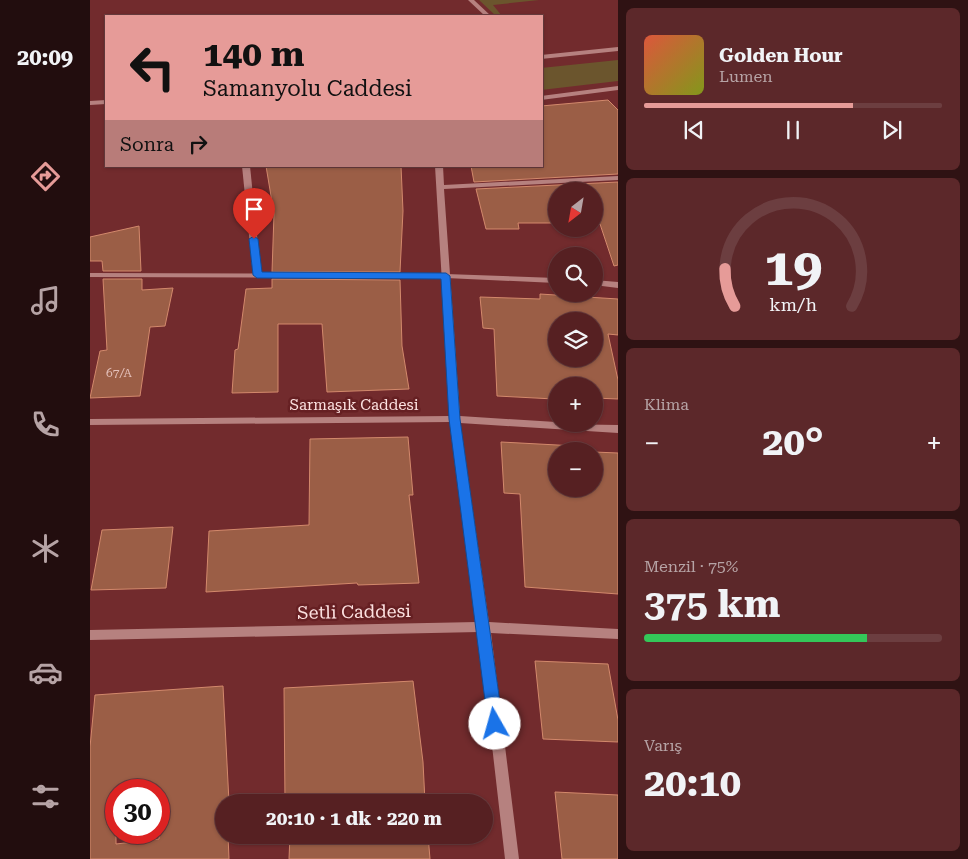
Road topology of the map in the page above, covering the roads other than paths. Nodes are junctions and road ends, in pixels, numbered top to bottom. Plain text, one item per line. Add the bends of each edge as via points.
1 (471, 0) edge
2 (487, 15) edge
3 (618, 49) edge
4 (543, 58) edge
5 (618, 88) edge
6 (543, 98) edge
7 (105, 102) edge
8 (92, 104) edge
9 (246, 167) edge
10 (439, 167) edge
11 (618, 178) edge
12 (440, 187) junction
13 (90, 275) edge
14 (257, 275) junction
15 (446, 276) junction
16 (548, 282) edge
17 (603, 284) edge
18 (618, 285) edge
19 (455, 419) junction
20 (90, 422) edge
21 (618, 429) edge
22 (484, 627) junction
23 (618, 634) edge
24 (90, 635) edge
25 (512, 859) edge

1 - 2 street
3 - 4 street
5 - 6 street
7 - 8 street
9 - 14 street
10 - 12 street
11 - 12 street
12 - 15 street
13 - 14 street
14 - 15 street
15 - 16 street
15 - 19 street
17 - 18 street
19 - 20 street, Sarmaşık Caddesi
19 - 21 street, Sarmaşık Caddesi
19 - 22 street
22 - 23 street, Setli Caddesi
22 - 24 street, Setli Caddesi
22 - 25 street

